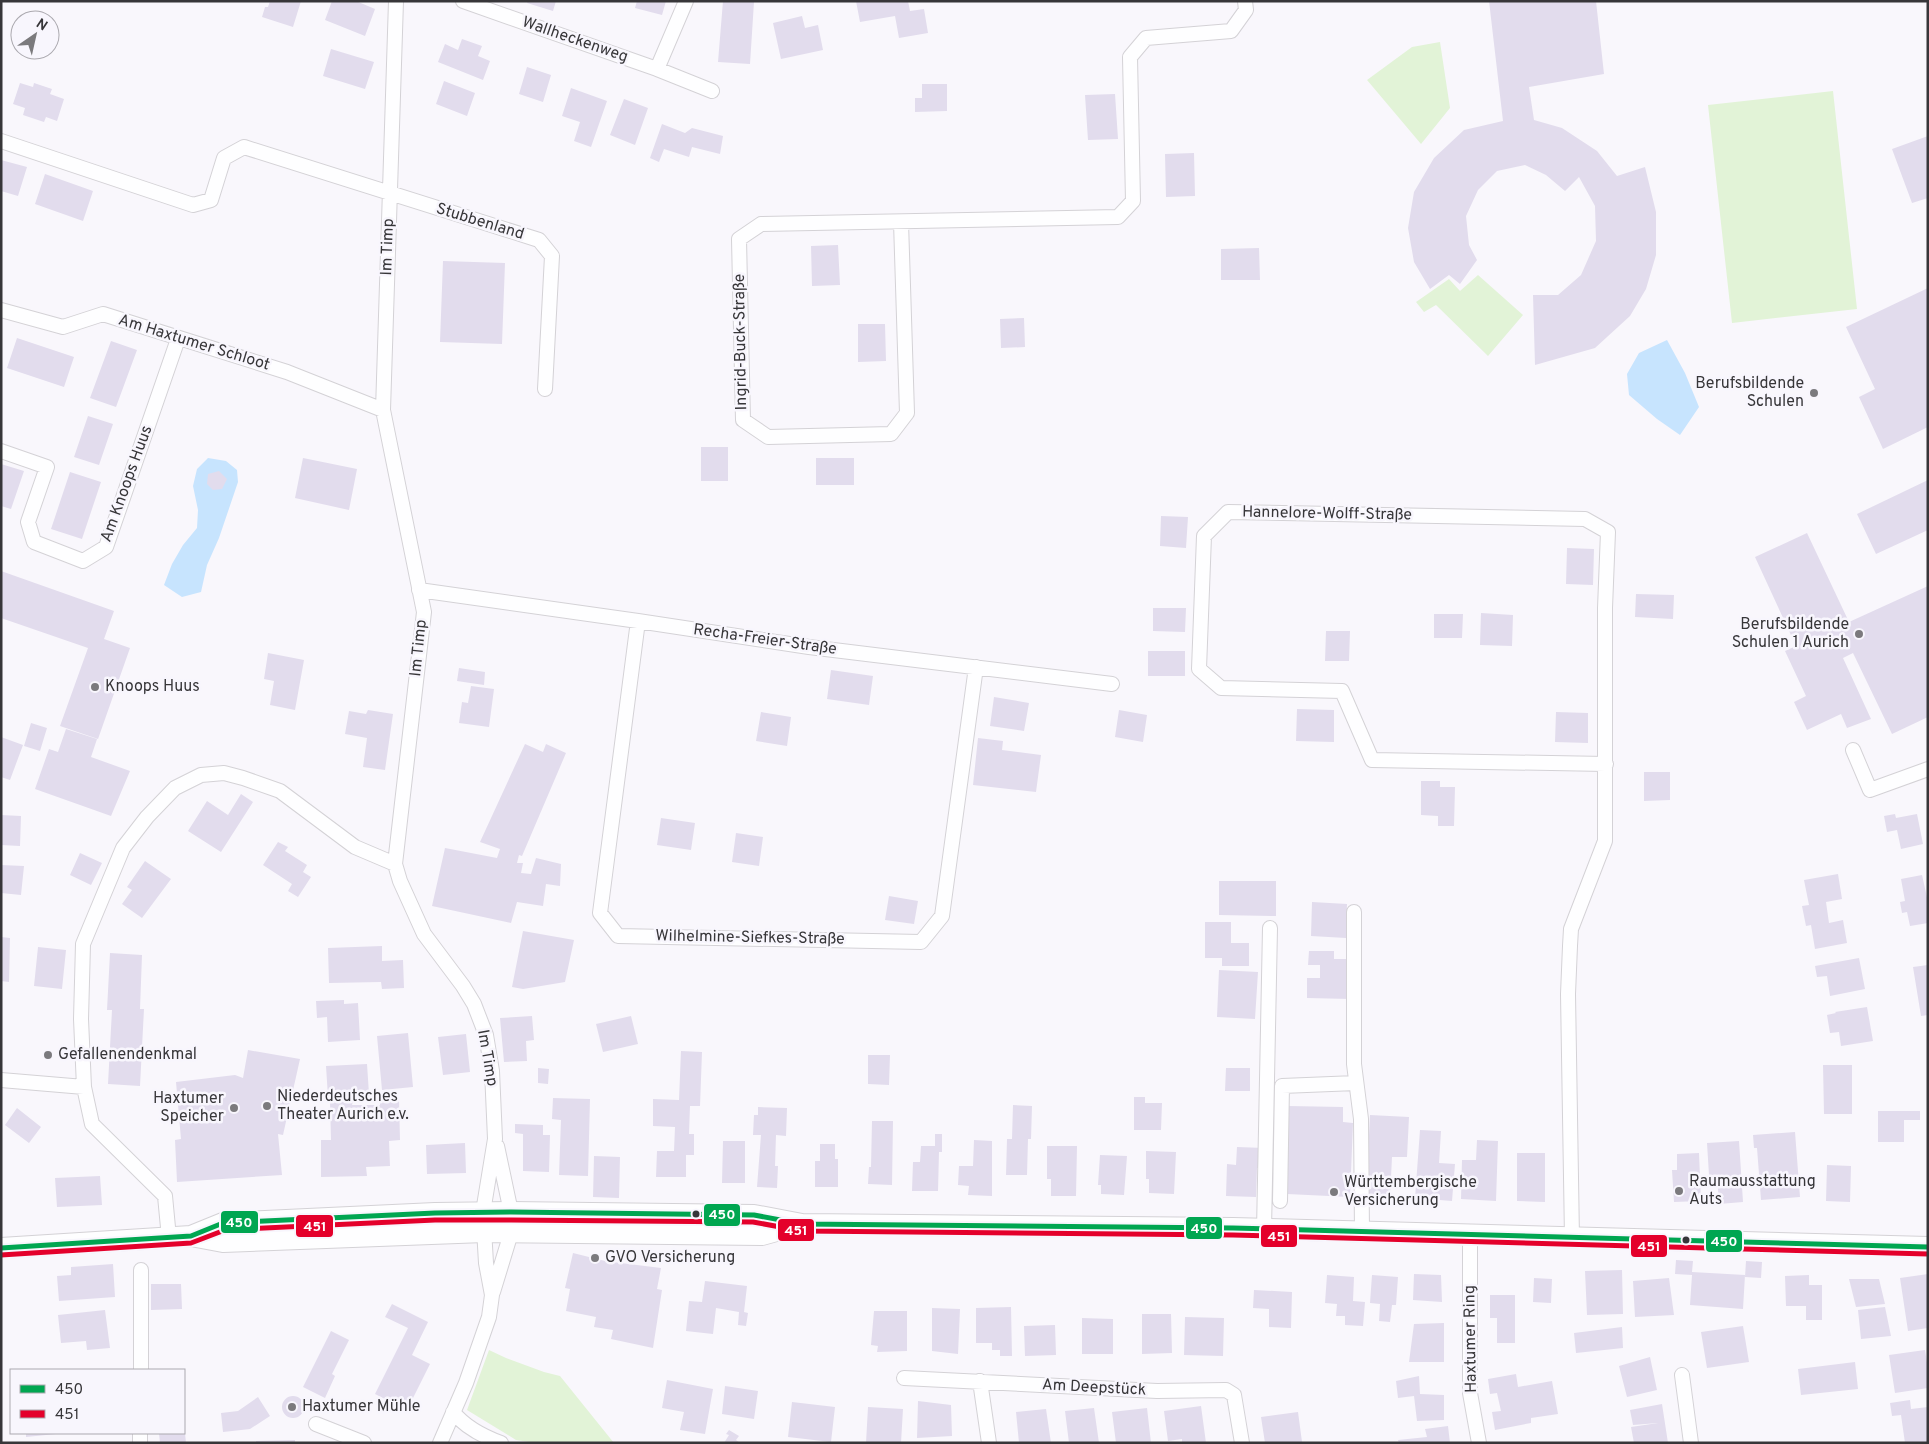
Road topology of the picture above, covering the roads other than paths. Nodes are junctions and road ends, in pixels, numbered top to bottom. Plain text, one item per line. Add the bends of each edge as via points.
1 (396, 1) edge
2 (463, 1) edge
3 (686, 1) edge
4 (1245, 1) edge
5 (657, 70) junction
6 (712, 91) dead end
7 (1, 142) edge
8 (389, 194) junction
9 (901, 222) junction
10 (1, 310) edge
11 (178, 339) junction
12 (545, 388) dead end
13 (383, 410) junction
14 (1, 451) edge
15 (419, 590) junction
16 (638, 621) junction
17 (976, 667) junction
18 (1112, 684) dead end
19 (1853, 750) dead end
20 (1606, 764) junction
21 (1928, 769) edge
22 (395, 864) junction
23 (1354, 912) dead end
24 (1270, 928) dead end
25 (1, 1080) edge
26 (1356, 1083) junction
27 (84, 1087) junction
28 (495, 1139) junction
29 (1280, 1201) dead end
30 (483, 1212) junction
31 (511, 1212) junction
32 (802, 1224) junction
33 (1264, 1230) junction
34 (484, 1232) junction
35 (511, 1233) junction
36 (1362, 1233) junction
37 (1470, 1234) junction
38 (191, 1236) junction
39 (169, 1238) junction
40 (1572, 1238) junction
41 (1928, 1247) edge
42 (1, 1248) edge
43 (141, 1270) dead end
44 (492, 1296) junction
45 (141, 1369) edge
46 (1682, 1375) dead end
47 (904, 1378) dead end
48 (980, 1381) junction
49 (453, 1412) junction
50 (316, 1424) dead end
51 (364, 1443) edge
52 (440, 1443) edge
53 (501, 1443) edge
54 (989, 1443) edge
55 (1242, 1443) edge
56 (1479, 1443) edge
57 (1691, 1443) edge

1 - 8 street, Im Timp
2 - 5 street, Wallheckenweg
3 - 5 street
4 - 9 street, Ingrid-Buck-Straße via 1246,10 1231,31 1146,38 1130,57 1133,201 1118,218
5 - 6 street, Wallheckenweg
7 - 8 street, Stubbenland via 193,205 210,200 224,158 244,147
8 - 12 street, Stubbenland via 539,240 552,256
8 - 13 street, Im Timp
9 - 9 street, Ingrid-Buck-Straße via 907,413 891,434 768,437 743,420 739,239 761,224
10 - 11 street, Am Haxtumer Schloot via 63,327 104,314
11 - 13 street, Am Haxtumer Schloot via 287,372
11 - 14 street, Am Knoops Huus via 106,547 83,561 34,542 28,522 47,467
13 - 15 street, Im Timp
15 - 16 street, Recha-Freier-Straße
15 - 22 street, Im Timp via 424,612
16 - 17 street, Recha-Freier-Straße via 809,647
16 - 17 street, Wilhelmine-Siefkes-Straße via 600,913 618,936 921,942 942,916
17 - 18 street, Recha-Freier-Straße
19 - 21 street via 1870,790
20 - 20 street, Hannelore-Wolff-Straße via 1608,532 1585,519 1228,512 1204,536 1199,669 1221,688 1342,691 1372,760
20 - 40 street, Hannelore-Wolff-Straße via 1605,841 1571,929 1568,994
22 - 27 street via 355,847 280,791 243,778 224,773 201,775 175,788 123,848 83,944 81,1019
22 - 28 street, Im Timp via 424,934 463,986 486,1035 492,1071
23 - 26 street
24 - 33 street
25 - 27 street
26 - 29 street via 1282,1086
26 - 36 street via 1361,1120
27 - 39 street via 92,1124 165,1196
28 - 30 street, Im Timp
28 - 31 street
30 - 31 main road
30 - 34 street, Im Timp
30 - 38 main road via 223,1223
31 - 32 main road via 754,1215
31 - 35 street
32 - 33 main road
32 - 35 main road via 762,1235
33 - 36 main road
34 - 35 main road
34 - 38 main road via 223,1242
34 - 44 street, Im Timp
35 - 44 street
36 - 37 main road
37 - 40 main road
37 - 56 street, Haxtumer Ring via 1470,1393
38 - 39 main road
39 - 42 main road
40 - 41 main road
43 - 45 street
44 - 49 street via 490,1317
46 - 57 street
47 - 48 street, Am Deepstück
48 - 54 street
48 - 55 street, Am Deepstück via 1157,1391 1226,1390 1234,1395
49 - 52 street
49 - 53 street via 461,1423
50 - 51 street

